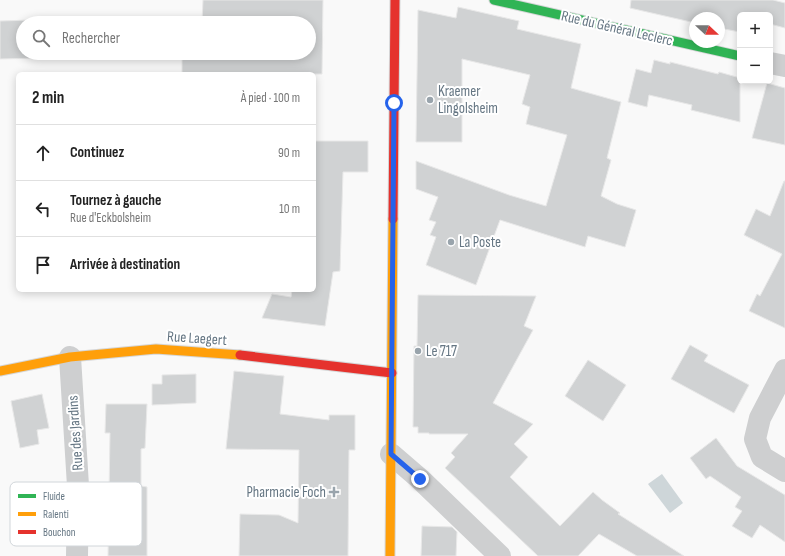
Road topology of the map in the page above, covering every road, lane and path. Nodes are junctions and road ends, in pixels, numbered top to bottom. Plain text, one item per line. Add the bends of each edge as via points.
1 (395, 0) edge
2 (494, 0) edge
3 (737, 55) edge
4 (773, 64) edge
5 (785, 66) edge
6 (70, 357) junction
7 (785, 370) edge
8 (0, 371) edge
9 (392, 373) junction
10 (391, 454) junction
11 (785, 471) edge
12 (78, 482) edge
13 (77, 546) edge
14 (77, 556) edge
15 (390, 556) edge
16 (500, 556) edge

1 - 9 street
2 - 3 street, Rue du Général Leclerc
4 - 5 street
6 - 8 street, Rue Laegert
6 - 9 street, Rue Laegert via 156,349 236,355
6 - 12 street, Rue des Jardins
7 - 11 street via 760,418 755,440 762,457
9 - 10 street
10 - 15 street
10 - 16 street
13 - 14 street, Rue des Jardins

